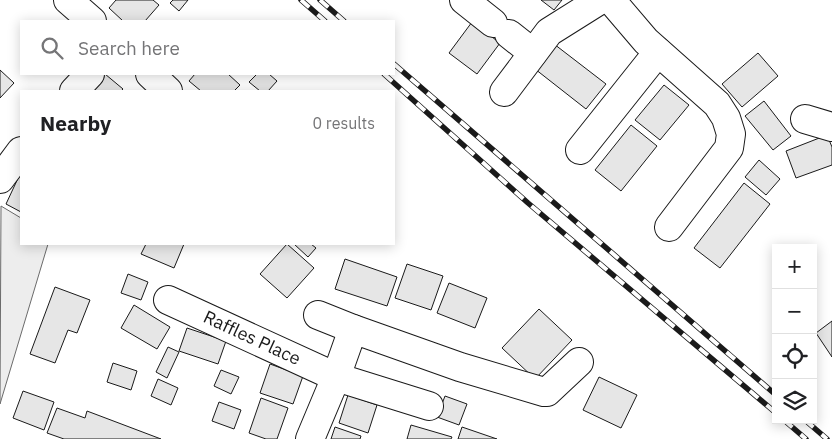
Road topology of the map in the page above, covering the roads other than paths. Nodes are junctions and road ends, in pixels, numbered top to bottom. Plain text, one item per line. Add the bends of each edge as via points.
1 (68, 0) edge
2 (464, 0) edge
3 (600, 0) edge
4 (611, 0) edge
5 (91, 20) edge
6 (658, 52) junction
7 (533, 53) junction
8 (89, 75) edge
9 (151, 75) edge
10 (75, 90) edge
11 (167, 90) edge
12 (504, 92) dead end
13 (805, 119) dead end
14 (832, 127) edge
15 (580, 150) dead end
16 (20, 152) edge
17 (0, 179) edge
18 (669, 227) dead end
19 (168, 300) dead end
20 (318, 315) dead end
21 (353, 329) junction
22 (580, 362) dead end
23 (336, 377) junction
24 (429, 406) dead end
25 (310, 439) edge

1 - 5 street
2 - 7 street
3 - 7 street via 549,32
4 - 6 street
6 - 15 street
6 - 18 street via 717,104 726,118 730,134 729,148
7 - 12 street
8 - 10 street
9 - 11 street
13 - 14 street
16 - 17 street
19 - 23 street, Raffles Place
20 - 21 street
21 - 22 street via 460,367 548,392
21 - 23 street
23 - 24 street, Raffles Place
23 - 25 street

